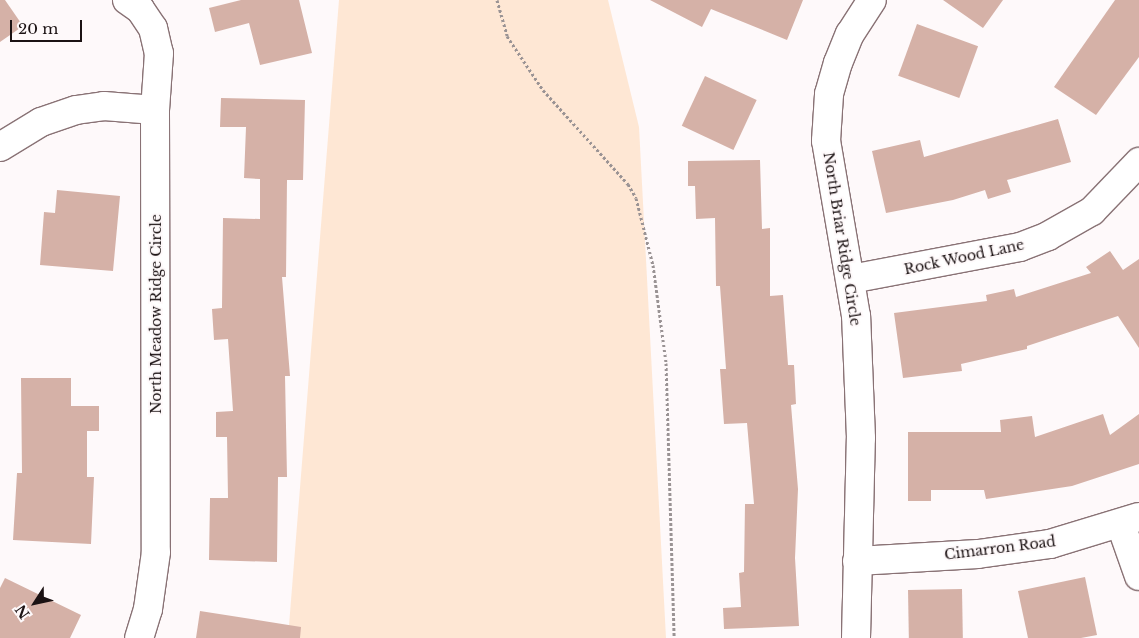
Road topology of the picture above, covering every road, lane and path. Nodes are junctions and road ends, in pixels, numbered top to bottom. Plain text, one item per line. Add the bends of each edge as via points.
1 (128, 0) edge
2 (497, 0) edge
3 (872, 0) edge
4 (155, 110) junction
5 (0, 147) edge
6 (1139, 162) edge
7 (851, 279) junction
8 (1130, 521) edge
9 (857, 561) junction
10 (1139, 576) edge
11 (138, 638) edge
12 (674, 638) edge
13 (856, 638) edge

1 - 4 street, North Meadow Ridge Circle via 140,8 153,28 159,53
2 - 12 path via 507,36 543,90 628,184 636,198 653,265 666,363
3 - 7 street, North Briar Ridge Circle via 850,34 838,62 828,104 826,141 829,173
4 - 5 street via 104,106 76,110 41,122
4 - 11 street, North Meadow Ridge Circle via 156,552 148,609
6 - 7 street, Rock Wood Lane via 1092,211 1048,236 1020,247
7 - 9 street, North Briar Ridge Circle via 856,316 861,438
8 - 9 street, Cimarron Road via 1050,544 978,554
8 - 10 street
9 - 13 street, North Briar Ridge Circle

